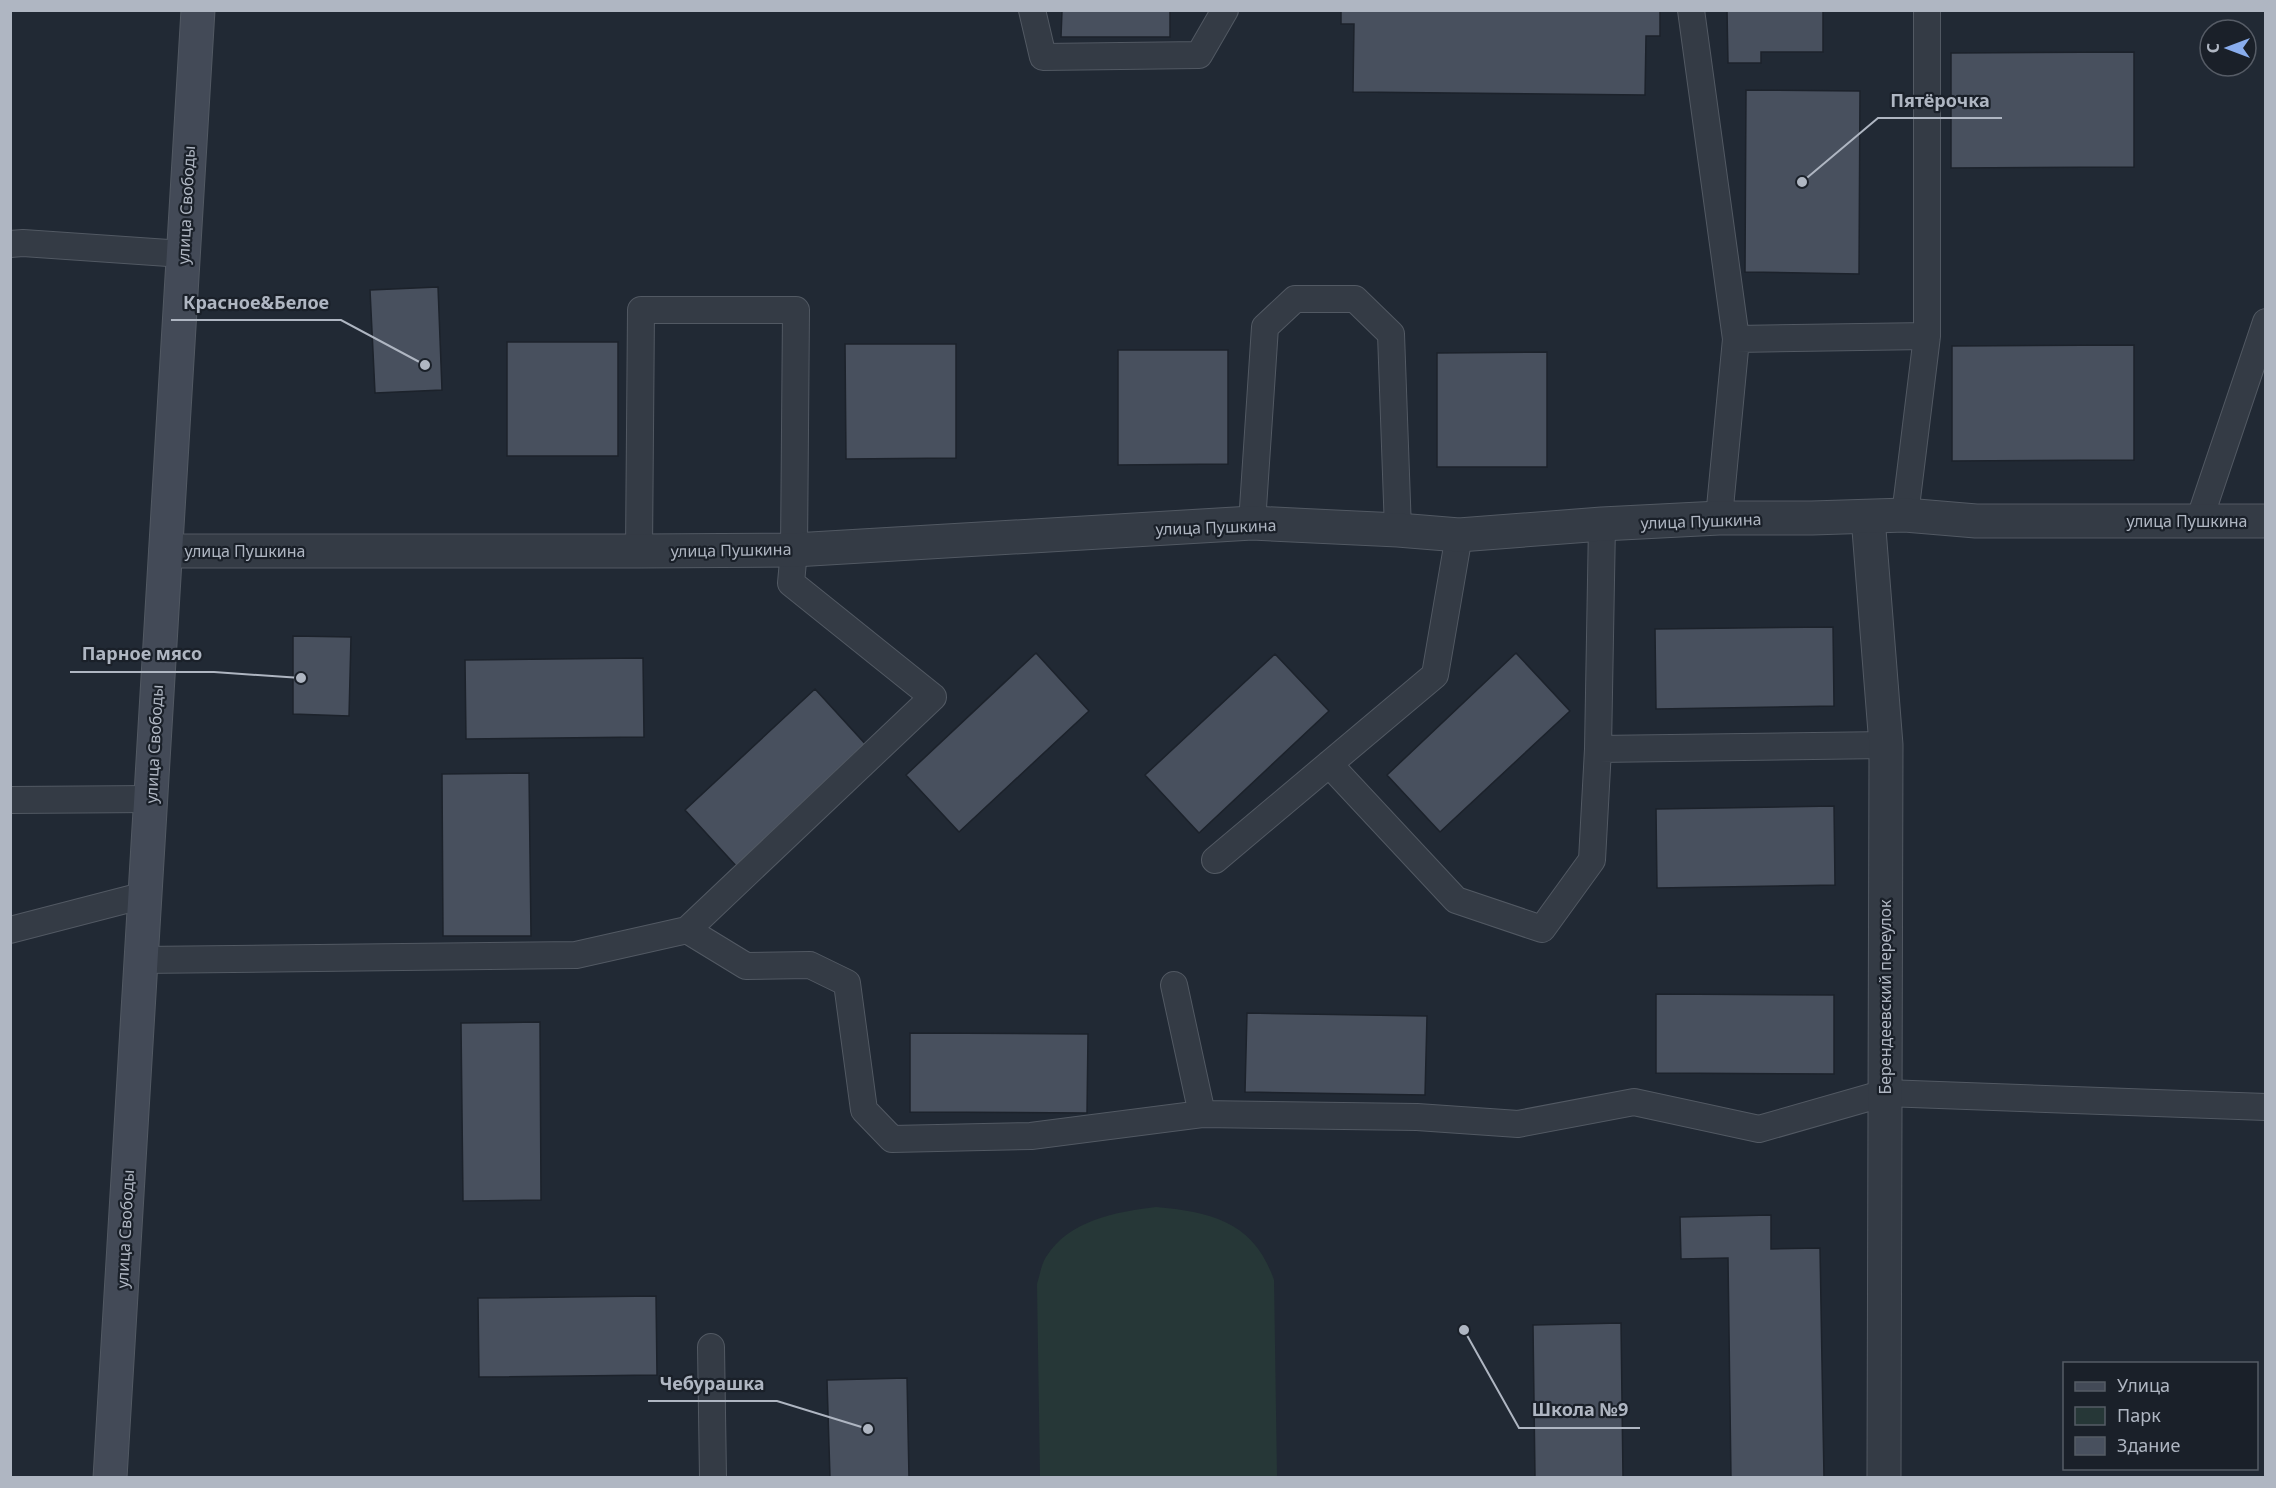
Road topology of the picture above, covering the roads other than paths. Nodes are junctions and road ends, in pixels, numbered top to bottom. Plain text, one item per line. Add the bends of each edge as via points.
1 (198, 10) edge
2 (1032, 10) edge
3 (1225, 10) edge
4 (1691, 10) edge
5 (1927, 10) edge
6 (10, 244) edge
7 (183, 254) junction
8 (2265, 322) edge
9 (1928, 336) junction
10 (1736, 339) junction
11 (1905, 515) junction
12 (1868, 517) junction
13 (1719, 519) junction
14 (2199, 521) junction
15 (2265, 521) edge
16 (1252, 523) junction
17 (1602, 524) junction
18 (1398, 530) junction
19 (1459, 535) junction
20 (794, 550) junction
21 (166, 551) junction
22 (639, 551) junction
23 (1886, 745) junction
24 (1598, 749) junction
25 (1329, 764) junction
26 (151, 799) junction
27 (10, 800) edge
28 (1215, 860) dead end
29 (145, 895) junction
30 (10, 930) edge
31 (687, 930) junction
32 (141, 960) junction
33 (1174, 985) dead end
34 (1885, 1093) junction
35 (2265, 1107) edge
36 (1202, 1114) junction
37 (711, 1347) dead end
38 (110, 1478) edge
39 (713, 1478) edge
40 (1884, 1478) edge

1 - 7 main road, улица Свободы
2 - 3 lane via 1043,57 1199,55
4 - 10 lane
5 - 9 lane
6 - 7 lane
7 - 21 main road, улица Свободы
8 - 14 lane
9 - 10 lane
9 - 11 lane
10 - 13 lane
11 - 12 street, улица Пушкина
11 - 14 street, улица Пушкина via 1976,521
12 - 13 street, улица Пушкина
12 - 23 street, Берендеевский переулок
13 - 17 street, улица Пушкина
14 - 15 street, улица Пушкина
16 - 18 street, улица Пушкина
16 - 18 lane via 1265,327 1295,299 1355,299 1392,334
16 - 20 street, улица Пушкина
17 - 19 street, улица Пушкина
17 - 24 lane
18 - 19 street, улица Пушкина
19 - 25 lane via 1435,675
20 - 22 street, улица Пушкина
20 - 22 lane via 796,310 641,310
20 - 31 lane via 791,583 933,697
21 - 22 street, улица Пушкина
21 - 26 main road, улица Свободы
23 - 24 lane
23 - 34 street, Берендеевский переулок
24 - 25 lane via 1592,860 1542,929 1456,900
25 - 28 lane
26 - 27 lane
26 - 29 main road, улица Свободы
29 - 30 lane
29 - 32 main road, улица Свободы
31 - 32 lane via 576,956
31 - 36 lane via 746,966 810,965 847,983 864,1110 892,1139 1031,1136
32 - 38 main road, улица Свободы
33 - 36 lane
34 - 35 lane
34 - 36 lane via 1759,1129 1634,1102 1518,1124 1417,1117
34 - 40 street, Берендеевский переулок
37 - 39 lane

